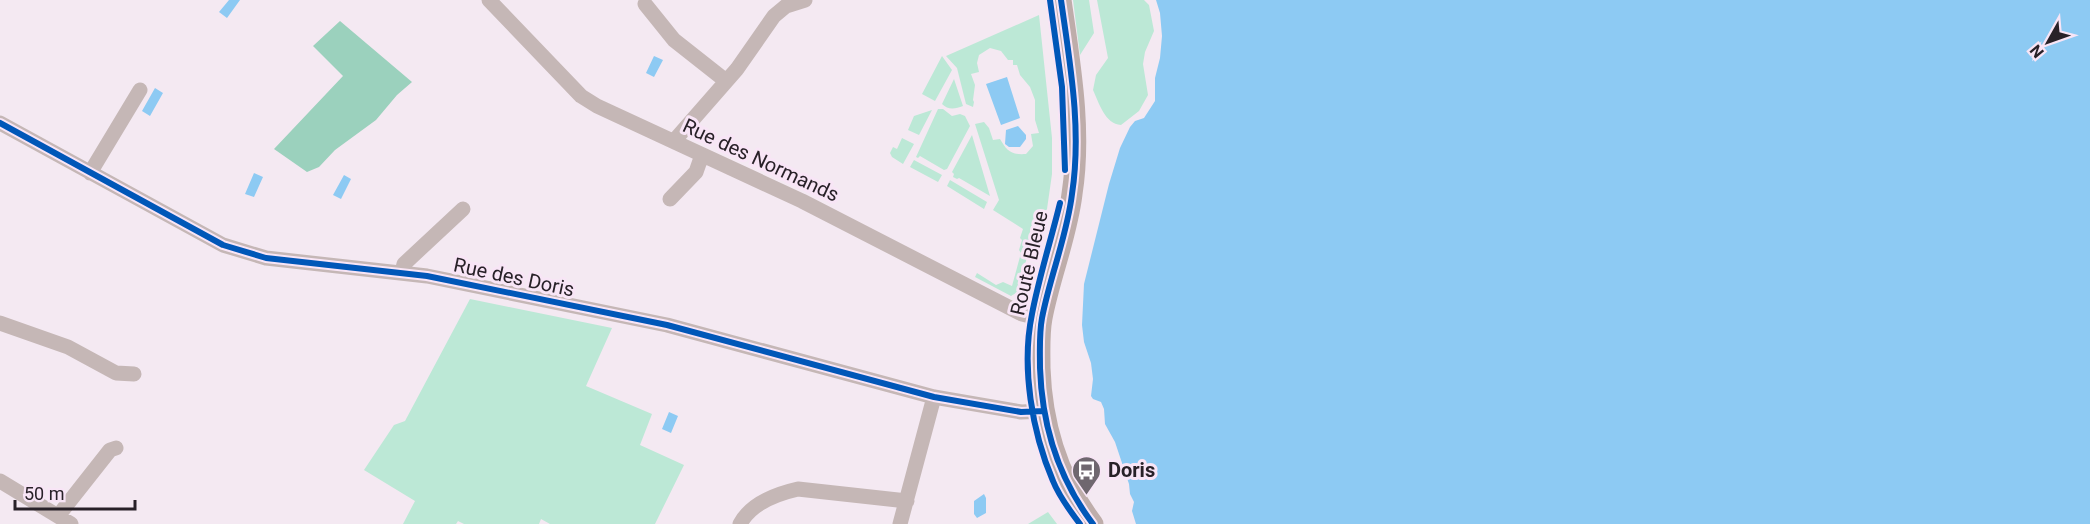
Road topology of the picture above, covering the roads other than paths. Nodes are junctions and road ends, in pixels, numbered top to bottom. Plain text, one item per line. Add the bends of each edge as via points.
1 (489, 0) edge
2 (805, 0) edge
3 (1050, 0) edge
4 (1061, 0) edge
5 (645, 4) dead end
6 (726, 81) junction
7 (140, 90) dead end
8 (0, 123) edge
9 (674, 141) junction
10 (702, 154) junction
11 (90, 173) junction
12 (670, 199) dead end
13 (463, 209) dead end
14 (402, 272) junction
15 (1037, 317) junction
16 (0, 322) edge
17 (134, 374) dead end
18 (934, 397) junction
19 (1038, 412) junction
20 (116, 448) dead end
21 (0, 481) edge
22 (907, 501) junction
23 (64, 520) edge
24 (740, 524) edge
25 (900, 524) edge
26 (1080, 524) edge
27 (1093, 524) edge

1 - 9 street, Rue des Normands via 581,96
2 - 6 street via 780,10
3 - 15 street, Route Bleue via 1062,87 1065,162
4 - 15 street, Route Bleue via 1075,105 1075,164 1072,196
5 - 6 street via 674,40
6 - 9 street
7 - 11 street
8 - 11 street, Rue des Doris
9 - 10 street, Rue des Normands
10 - 12 street via 696,172
10 - 15 street, Rue des Normands via 1022,314
11 - 14 street, Rue des Doris via 223,245 266,258
13 - 14 street via 404,264
14 - 18 street, Rue des Doris via 667,326
15 - 19 street, Route Bleue
16 - 17 street via 68,347 116,373
18 - 19 street, Rue des Doris
18 - 22 street
19 - 26 street, Route Bleue via 1042,450 1053,483
19 - 27 street, Route Bleue via 1062,475
20 - 23 street via 110,450
21 - 23 street
22 - 24 street via 798,489 763,501
22 - 25 street

